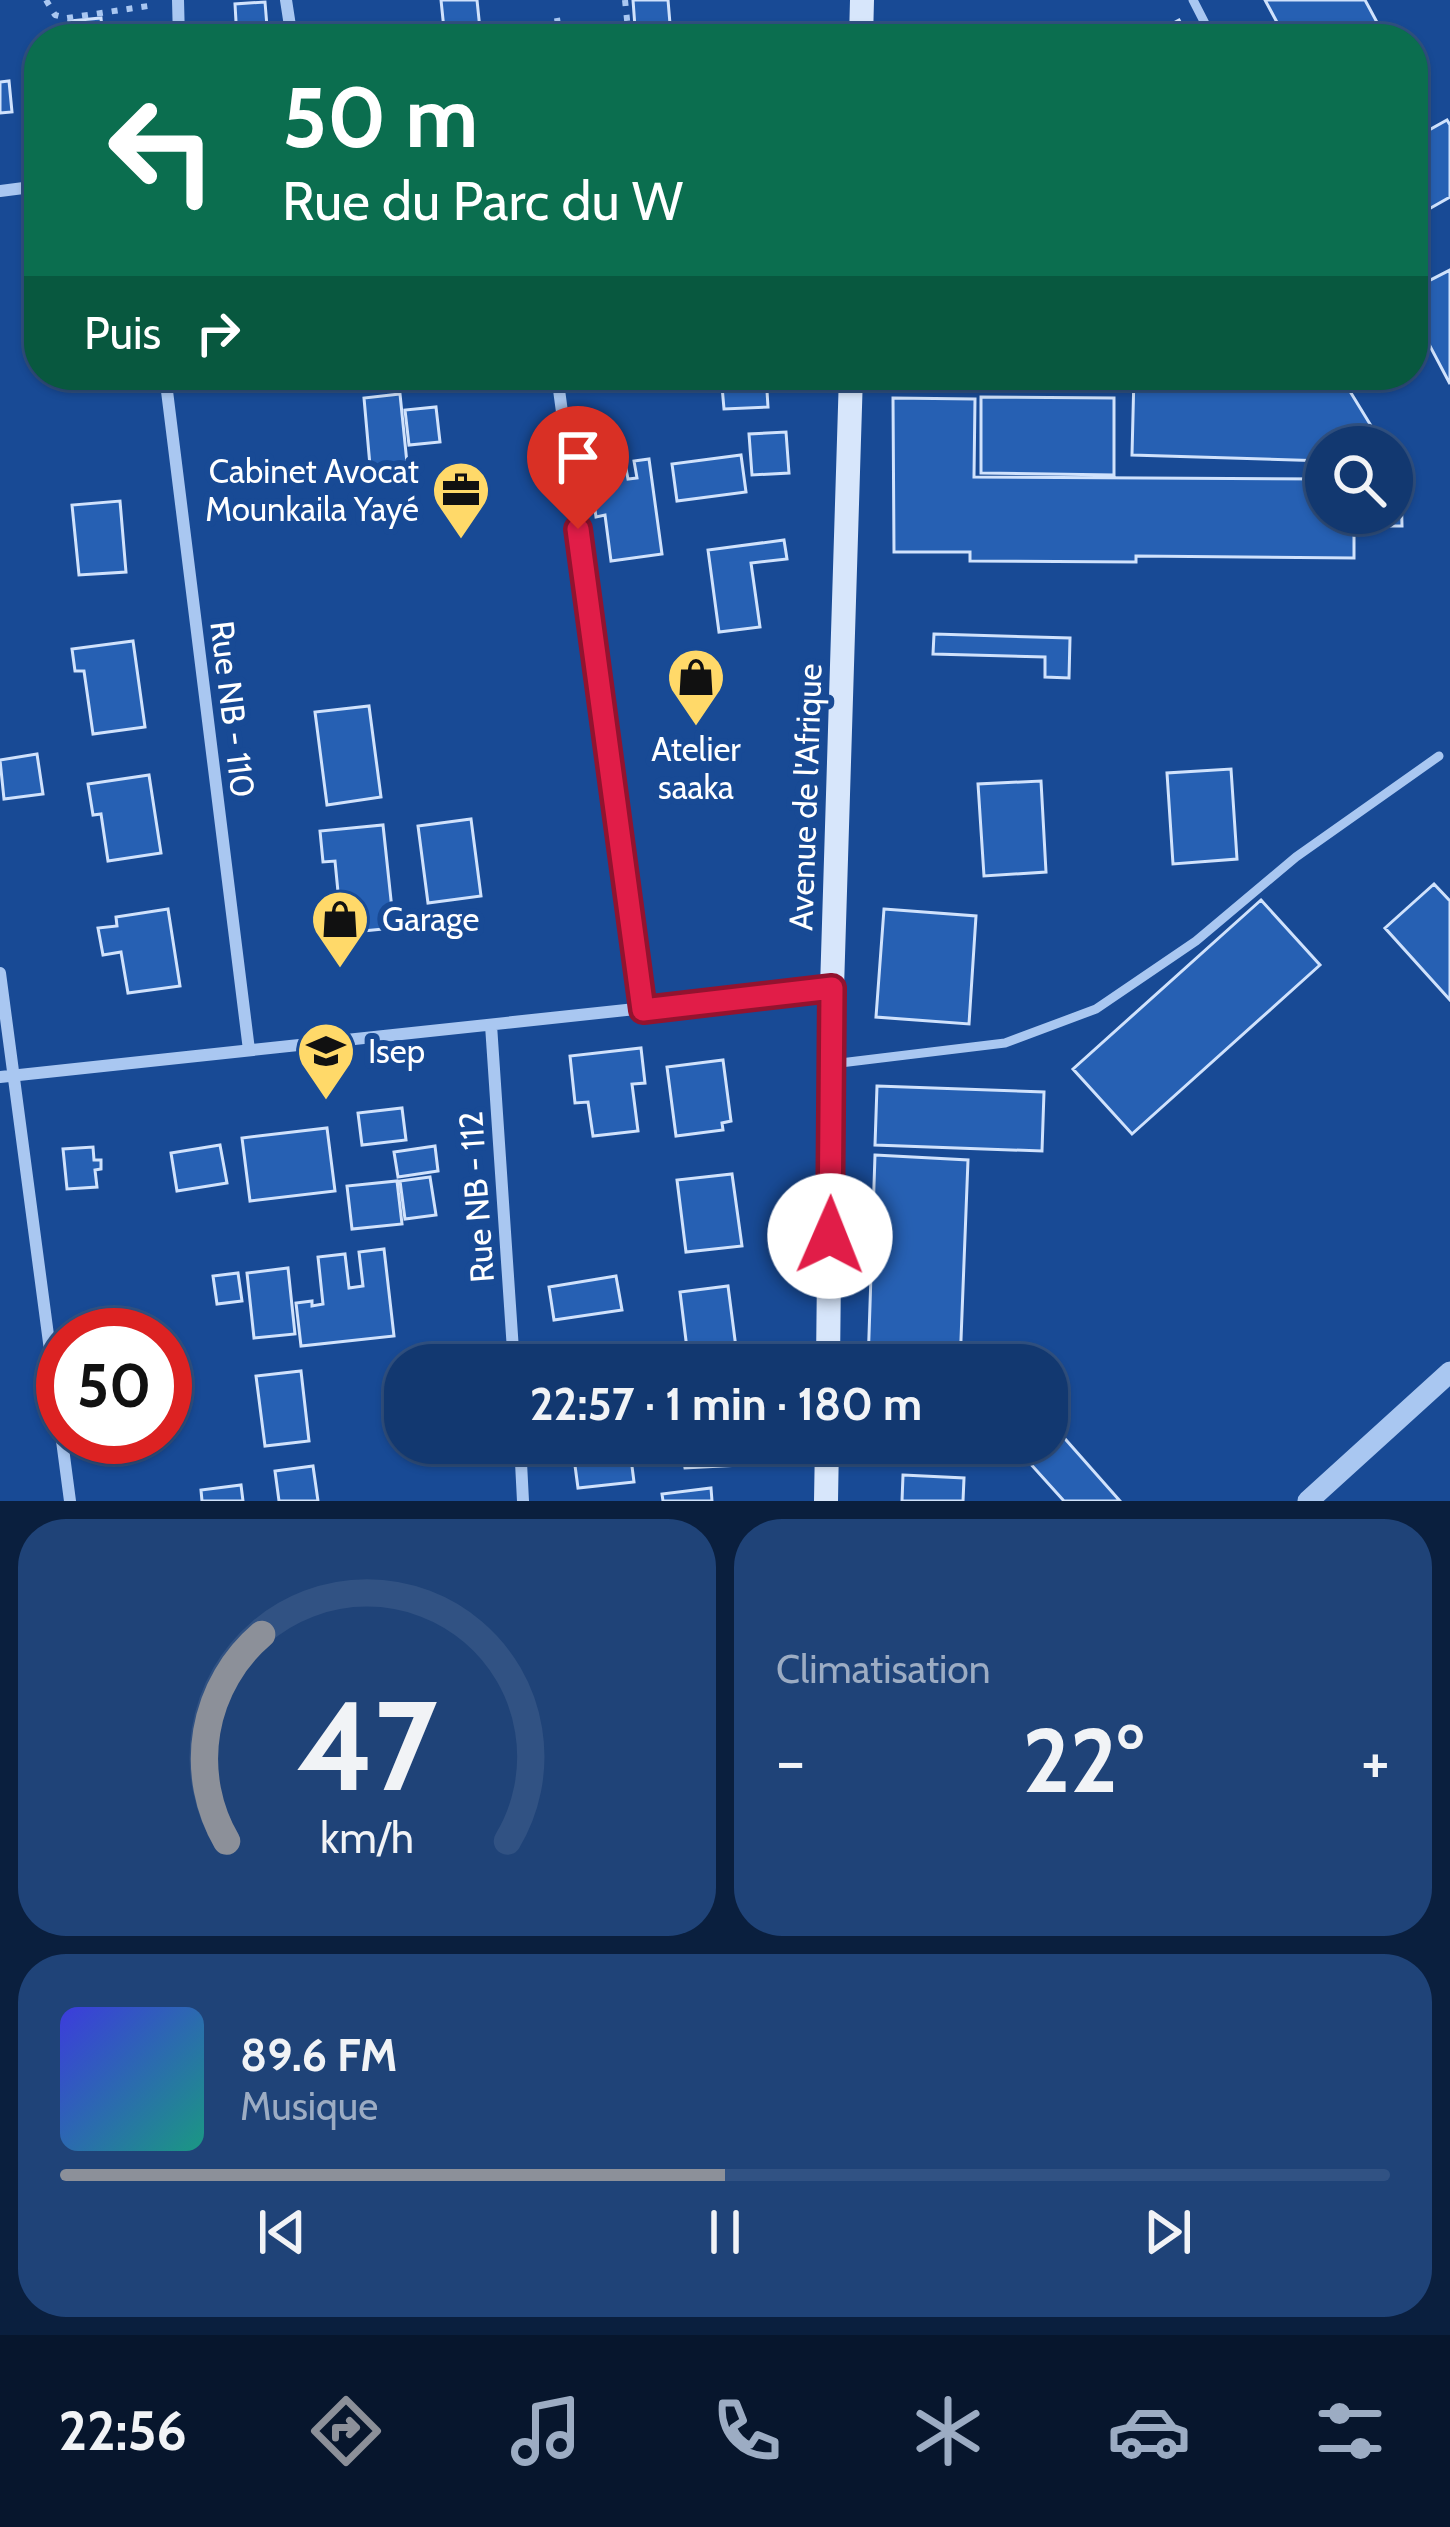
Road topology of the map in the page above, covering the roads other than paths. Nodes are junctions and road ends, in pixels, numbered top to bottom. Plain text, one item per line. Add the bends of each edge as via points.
1 (167, 390) edge
2 (559, 390) edge
3 (851, 390) edge
4 (1439, 756) dead end
5 (0, 973) edge
6 (832, 988) junction
7 (643, 1010) junction
8 (491, 1025) junction
9 (249, 1050) junction
10 (832, 1064) junction
11 (7, 1076) edge
12 (513, 1344) edge
13 (828, 1344) edge
14 (1450, 1372) edge
15 (521, 1464) edge
16 (827, 1464) edge
17 (70, 1501) edge
18 (524, 1501) edge
19 (826, 1501) edge
20 (1308, 1501) edge

1 - 9 street, Rue NB - 110
2 - 7 street
3 - 6 main road, Avenue de l'Afrique
4 - 10 lane via 1096,1009 1005,1043
5 - 11 street
6 - 7 street
6 - 10 main road, Avenue de l'Afrique
7 - 8 street
8 - 9 street
8 - 12 street, Rue NB - 112
9 - 11 street
10 - 13 main road, Avenue de l'Afrique
11 - 17 street
14 - 20 street
15 - 18 street
16 - 19 main road

